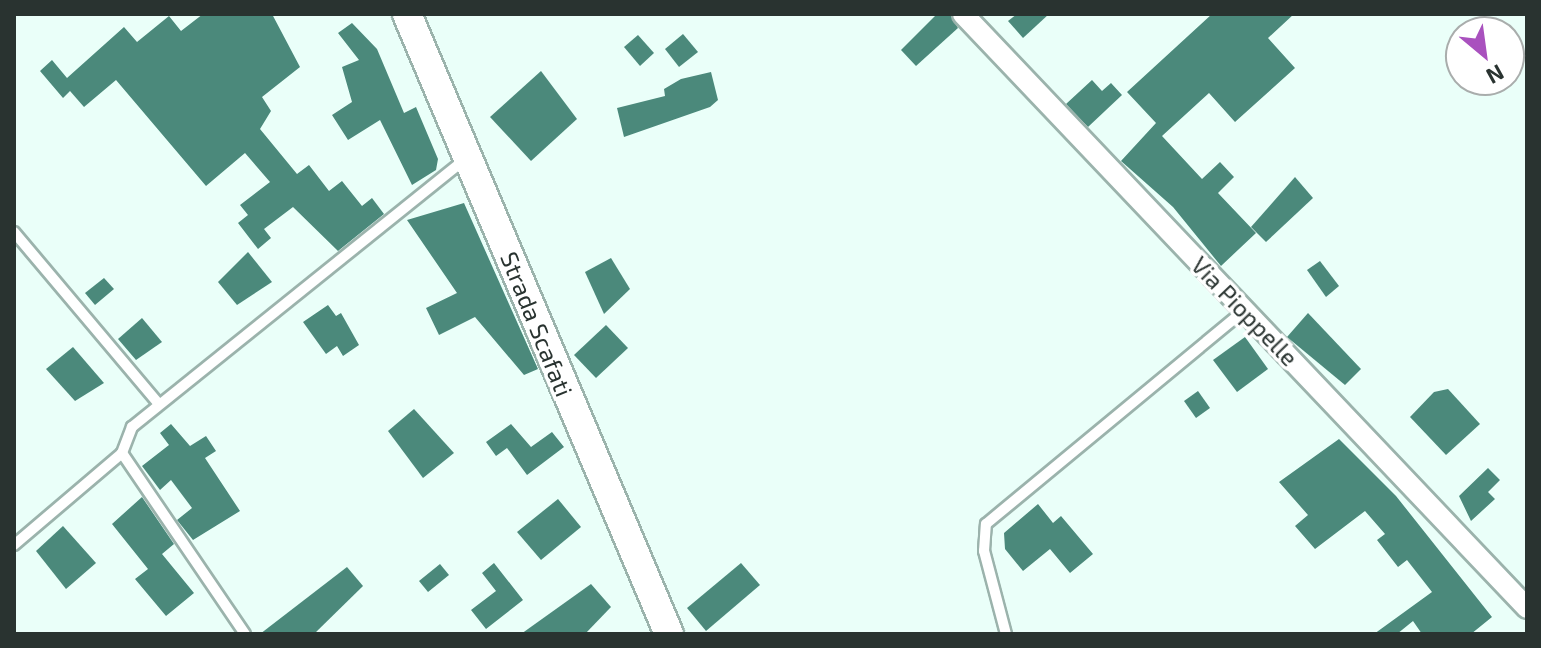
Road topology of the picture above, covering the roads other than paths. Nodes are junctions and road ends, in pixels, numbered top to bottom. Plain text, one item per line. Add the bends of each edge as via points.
1 (407, 14) edge
2 (963, 14) edge
3 (469, 155) junction
4 (14, 232) edge
5 (1245, 310) junction
6 (159, 404) junction
7 (122, 453) junction
8 (14, 545) edge
9 (1527, 608) edge
10 (245, 634) edge
11 (669, 634) edge
12 (1006, 634) edge

1 - 3 street, Strada Scafati
2 - 5 street, Via Pioppelle
3 - 6 lane
3 - 11 street, Strada Scafati
4 - 6 lane
5 - 9 street, Via Pioppelle
5 - 12 lane via 986,524 984,551
6 - 7 lane via 132,427
7 - 8 lane
7 - 10 lane

